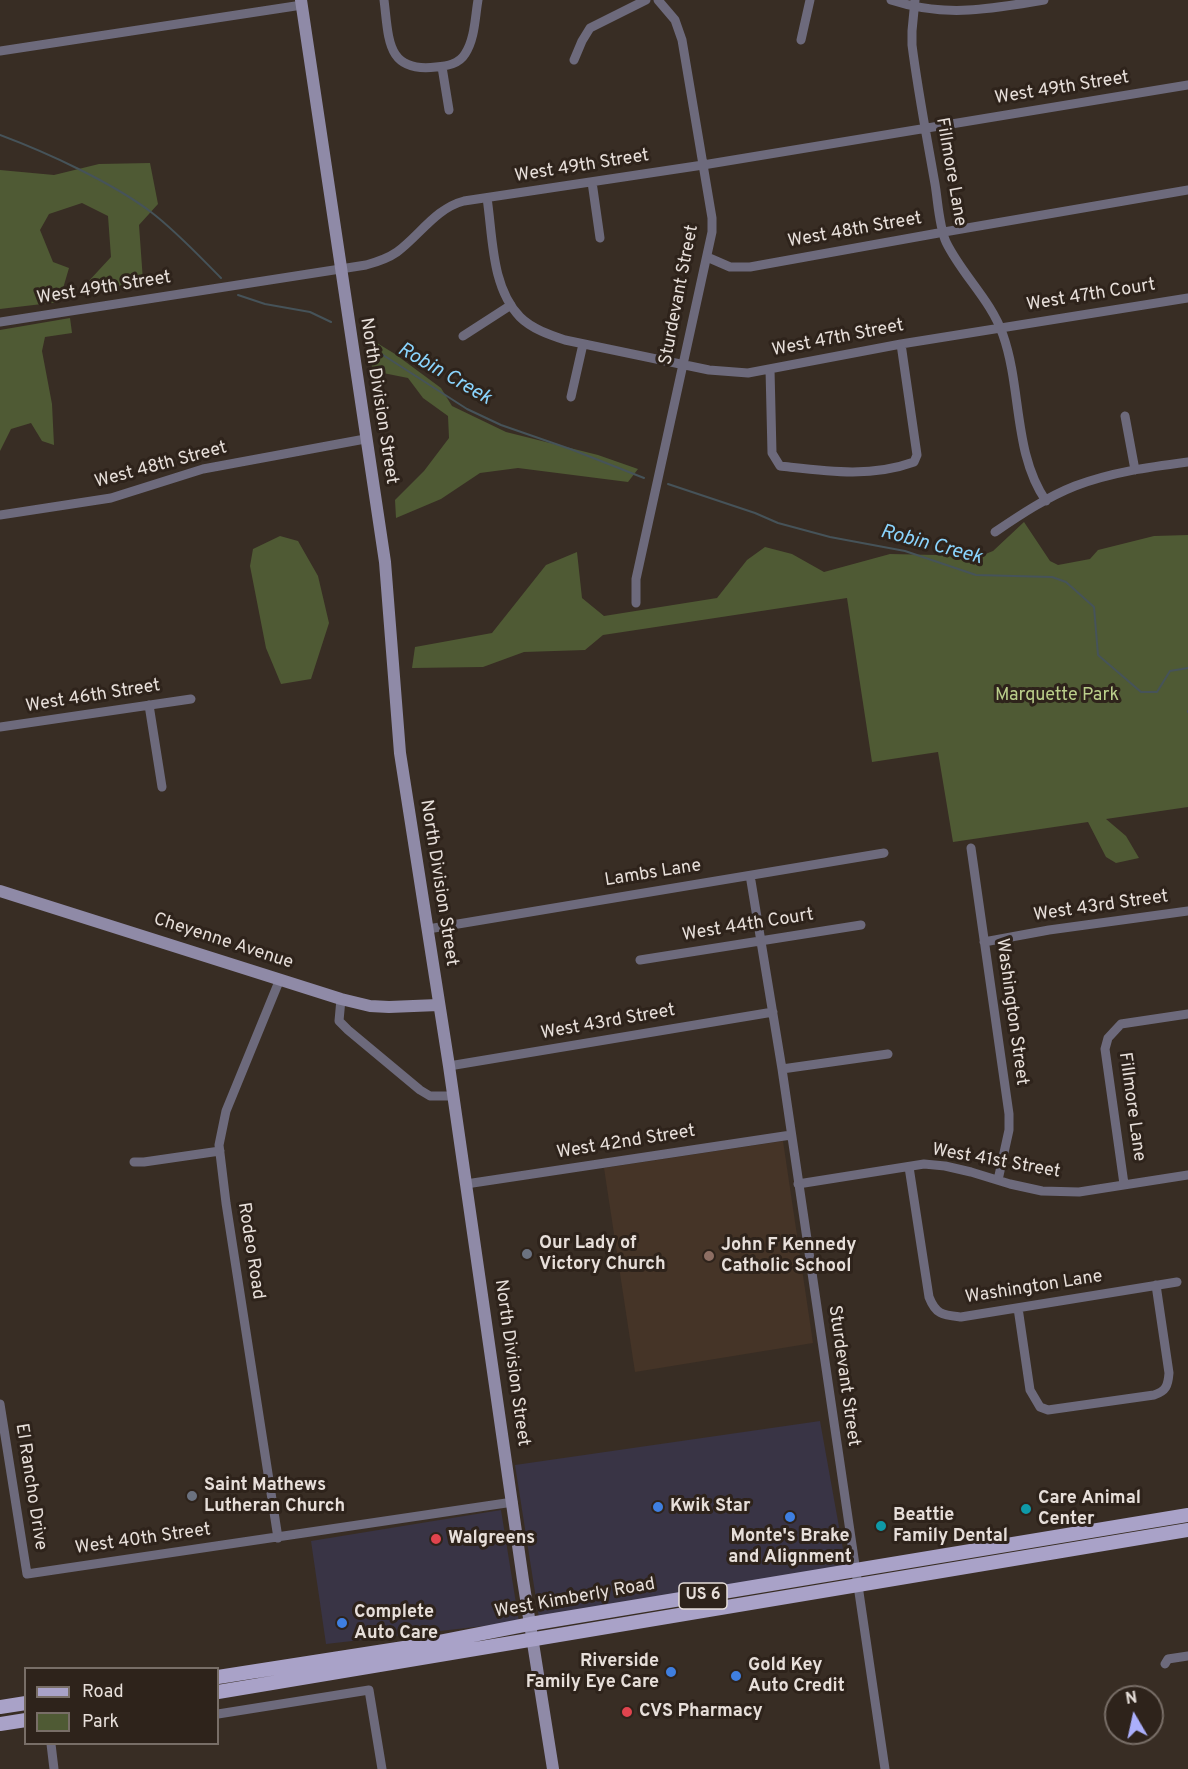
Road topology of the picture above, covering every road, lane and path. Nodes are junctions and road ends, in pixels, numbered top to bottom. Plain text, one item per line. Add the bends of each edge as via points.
1 (384, 0) edge
2 (478, 0) edge
3 (646, 0) edge
4 (658, 0) edge
5 (810, 0) edge
6 (891, 0) edge
7 (1044, 0) edge
8 (302, 2) edge
9 (915, 3) edge
10 (801, 40) dead end
11 (0, 51) edge
12 (574, 60) dead end
13 (442, 67) junction
14 (1188, 86) edge
15 (449, 110) dead end
16 (925, 128) junction
17 (704, 165) junction
18 (592, 183) junction
19 (1188, 190) edge
20 (487, 198) junction
21 (944, 232) junction
22 (600, 238) dead end
23 (707, 257) junction
24 (340, 269) junction
25 (1188, 298) edge
26 (511, 305) junction
27 (0, 322) edge
28 (1000, 328) junction
29 (463, 336) dead end
30 (583, 344) junction
31 (901, 344) junction
32 (683, 365) junction
33 (770, 369) junction
34 (571, 398) dead end
35 (1125, 416) dead end
36 (365, 439) junction
37 (1188, 462) edge
38 (1135, 470) junction
39 (1046, 501) junction
40 (0, 516) edge
41 (995, 532) dead end
42 (636, 603) dead end
43 (191, 699) dead end
44 (149, 705) junction
45 (0, 728) edge
46 (162, 787) dead end
47 (971, 848) dead end
48 (884, 853) dead end
49 (751, 881) dead end
50 (0, 891) edge
51 (1188, 911) edge
52 (861, 924) dead end
53 (428, 928) junction
54 (761, 940) junction
55 (984, 942) junction
56 (640, 960) dead end
57 (280, 979) junction
58 (341, 999) junction
59 (438, 1005) junction
60 (773, 1012) junction
61 (1188, 1014) edge
62 (888, 1054) dead end
63 (449, 1066) junction
64 (782, 1069) junction
65 (453, 1096) junction
66 (791, 1135) junction
67 (220, 1151) junction
68 (134, 1162) dead end
69 (909, 1167) junction
70 (1188, 1175) edge
71 (998, 1180) junction
72 (466, 1184) junction
73 (798, 1184) junction
74 (1124, 1184) junction
75 (1177, 1282) dead end
76 (1156, 1286) junction
77 (1018, 1308) junction
78 (0, 1404) edge
79 (513, 1502) junction
80 (1188, 1515) edge
81 (1188, 1530) edge
82 (278, 1538) junction
83 (854, 1570) junction
84 (27, 1574) joint
85 (857, 1586) junction
86 (530, 1624) junction
87 (532, 1640) junction
88 (1188, 1656) edge
89 (1165, 1664) dead end
90 (219, 1677) edge
91 (219, 1692) edge
92 (24, 1703) edge
93 (0, 1707) edge
94 (219, 1713) edge
95 (24, 1720) edge
96 (0, 1724) edge
97 (51, 1745) edge
98 (54, 1769) edge
99 (382, 1769) edge
100 (552, 1769) edge
101 (885, 1769) edge

1 - 13 street via 392,48 401,62 412,68
2 - 13 street via 466,53
3 - 12 street via 590,28
4 - 17 street, Sturdevant Street via 675,20 682,40
5 - 10 street
6 - 9 street
7 - 9 street via 962,12 930,10
8 - 11 street
8 - 24 main road, North Division Street
9 - 16 street, Fillmore Lane via 912,45
13 - 15 street
14 - 16 street, West 49th Street
16 - 17 street, West 49th Street
16 - 21 street, Fillmore Lane
17 - 18 street, West 49th Street
17 - 23 street, Sturdevant Street via 712,218
18 - 20 street, West 49th Street
18 - 22 street
19 - 21 street, West 48th Street
20 - 24 street, West 49th Street via 454,204 382,261
20 - 26 street via 499,280
21 - 23 street, West 48th Street via 750,267 730,267
21 - 28 street, Fillmore Lane via 951,251
23 - 32 street, Sturdevant Street
24 - 27 street, West 49th Street
24 - 36 main road, North Division Street
25 - 28 street, West 47th Court
26 - 29 street
26 - 30 street, West 47th Street via 521,318 545,333
28 - 31 street, West 47th Street
28 - 39 street, Fillmore Lane via 1014,374 1029,466
30 - 32 street, West 47th Street
30 - 34 street
31 - 33 street, West 47th Street
31 - 33 street via 917,455 914,462 903,466 862,473 780,466 772,453
32 - 33 street, West 47th Street via 731,373
32 - 42 street, Sturdevant Street via 636,579
35 - 38 street
36 - 40 street, West 48th Street via 203,469 111,498
36 - 53 main road, North Division Street via 385,562 400,753
37 - 38 street
38 - 39 street via 1073,487
39 - 41 street
43 - 44 street, West 46th Street
44 - 45 street, West 46th Street
44 - 46 street
47 - 55 street, Washington Street
48 - 53 street, Lambs Lane
49 - 54 street, Sturdevant Street
50 - 57 main road, Cheyenne Avenue
51 - 55 street, West 43rd Street
52 - 54 street, West 44th Court
53 - 59 main road, North Division Street
54 - 56 street, West 44th Court
54 - 60 street, Sturdevant Street
55 - 71 street, Washington Street via 1009,1114
57 - 58 main road, Cheyenne Avenue
57 - 67 street, Rodeo Road via 226,1111
58 - 59 main road, Cheyenne Avenue via 390,1008
58 - 65 street via 339,1022 348,1030 420,1090 437,1097
59 - 63 main road, North Division Street
60 - 63 street, West 43rd Street
60 - 64 street, Sturdevant Street
61 - 74 street, Fillmore Lane via 1121,1024 1108,1038 1105,1049
62 - 64 street
63 - 65 main road, North Division Street
64 - 66 street, Sturdevant Street
65 - 72 main road, North Division Street
66 - 72 street, West 42nd Street
66 - 73 street, Sturdevant Street
67 - 68 street
67 - 82 street, Rodeo Road
69 - 71 street, West 41st Street via 945,1166
69 - 73 street, West 41st Street
69 - 77 street, Washington Lane via 933,1307 943,1315 961,1317
70 - 74 street, West 41st Street
71 - 74 street, West 41st Street via 1042,1191 1079,1192
72 - 79 main road, North Division Street
73 - 83 street, Sturdevant Street
75 - 76 street, Washington Lane
76 - 77 street, Washington Lane
76 - 77 street via 1169,1373 1163,1392 1048,1410 1040,1407 1030,1390
78 - 84 street, El Rancho Drive
79 - 82 street, West 40th Street
79 - 86 main road, North Division Street
80 - 83 main road, West Kimberly Road / US 6
81 - 85 main road, West Kimberly Road / US 6
82 - 84 street, West 40th Street
83 - 85 street, Sturdevant Street
83 - 86 main road, West Kimberly Road / US 6
85 - 87 main road, West Kimberly Road / US 6
85 - 101 street, Sturdevant Street
86 - 87 main road, North Division Street
86 - 90 main road, West Kimberly Road / US 6
87 - 91 main road, West Kimberly Road / US 6
87 - 100 main road, North Division Street
88 - 89 street via 1168,1659
92 - 93 main road
94 - 99 street via 369,1690
95 - 96 main road
97 - 98 street

